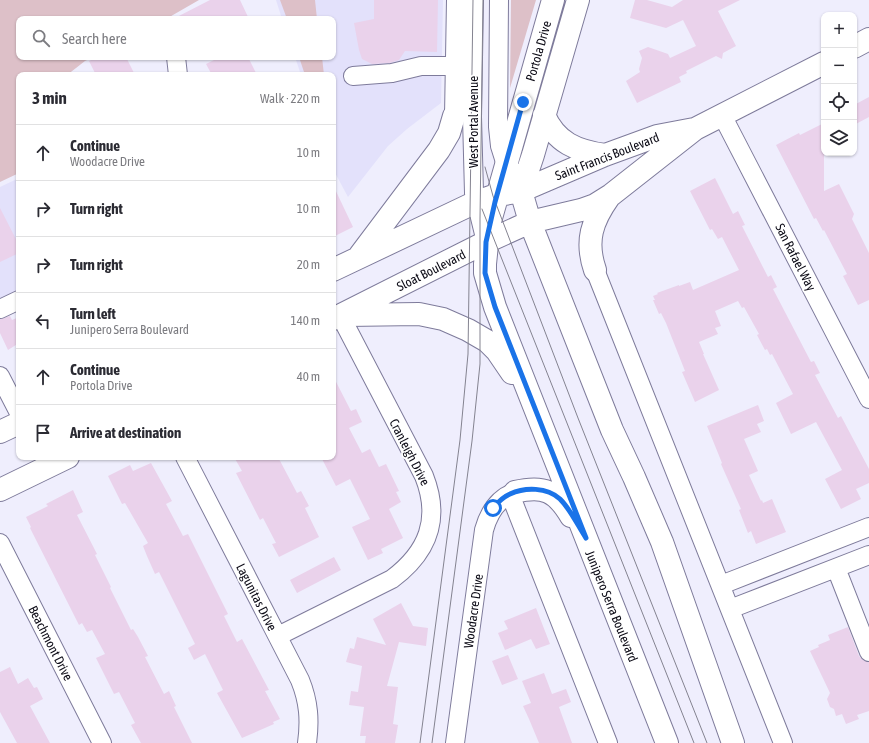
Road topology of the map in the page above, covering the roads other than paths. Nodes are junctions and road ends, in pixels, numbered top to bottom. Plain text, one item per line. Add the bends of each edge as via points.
1 (456, 0) edge
2 (474, 0) edge
3 (499, 0) edge
4 (553, 0) edge
5 (578, 0) edge
6 (869, 39) edge
7 (857, 45) edge
8 (176, 60) edge
9 (821, 65) edge
10 (455, 66) junction
11 (178, 72) edge
12 (353, 76) dead end
13 (544, 115) junction
14 (722, 115) junction
15 (454, 116) joint
16 (695, 129) junction
17 (612, 152) junction
18 (506, 164) junction
19 (628, 181) junction
20 (521, 191) junction
21 (611, 194) junction
22 (497, 195) junction
23 (476, 202) junction
24 (530, 222) junction
25 (486, 242) junction
26 (357, 259) junction
27 (336, 269) edge
28 (595, 270) joint
29 (16, 301) edge
30 (0, 309) edge
31 (336, 317) edge
32 (0, 376) edge
33 (869, 400) edge
34 (533, 404) junction
35 (16, 407) edge
36 (16, 424) edge
37 (0, 432) edge
38 (62, 460) edge
39 (187, 460) edge
40 (0, 490) edge
41 (512, 493) junction
42 (869, 527) edge
43 (586, 538) junction
44 (0, 543) edge
45 (869, 554) edge
46 (836, 568) junction
47 (721, 586) junction
48 (730, 609) junction
49 (278, 636) junction
50 (869, 652) edge
51 (102, 743) edge
52 (307, 743) edge
53 (455, 743) edge
54 (608, 743) edge
55 (667, 743) edge
56 (733, 743) edge
57 (783, 743) edge

1 - 10 street, West Portal Avenue
2 - 23 street, West Portal Avenue via 472,117
3 - 18 street, West Portal Avenue via 498,127 500,146
4 - 18 main road, Portola Drive
5 - 13 main road, Portola Drive
6 - 7 main road
8 - 11 street
9 - 14 main road, Saint Francis Boulevard
10 - 12 street via 421,66 392,73
10 - 15 street, West Portal Avenue
13 - 17 main road via 553,130 570,145 583,151
13 - 20 main road, Portola Drive
14 - 16 main road, Saint Francis Boulevard
14 - 33 street, San Rafael Way
15 - 26 main road via 449,133 439,150
16 - 17 main road, Saint Francis Boulevard via 657,136
16 - 19 main road, Saint Francis Boulevard
17 - 19 main road via 623,153 630,163 632,169
17 - 20 main road, Saint Francis Boulevard
18 - 20 main road
18 - 22 main road, Portola Drive
19 - 21 main road, Saint Francis Boulevard
20 - 22 main road
20 - 24 main road
21 - 24 main road, Saint Francis Boulevard via 588,208
21 - 28 main road via 596,219 591,235 590,252
22 - 23 main road
22 - 25 main road, Junipero Serra Boulevard
23 - 25 street, West Portal Avenue
23 - 26 main road
24 - 25 main road, Sloat Boulevard
24 - 56 main road via 612,430 662,542
25 - 31 main road, Sloat Boulevard
25 - 34 main road, Junipero Serra Boulevard via 484,264 488,284
26 - 27 main road
28 - 47 street
29 - 30 street
31 - 34 main road via 423,315 468,330 493,346
31 - 49 street, Cranleigh Drive via 424,476 430,490 431,523 418,554 402,572
32 - 35 street
34 - 43 main road, Junipero Serra Boulevard
36 - 37 main road
38 - 40 main road
39 - 49 street, Lagunitas Drive
41 - 43 main road via 541,490 554,495 565,506
41 - 53 street, Woodacre Drive via 493,508 484,530
41 - 54 street
42 - 47 street
43 - 55 main road, Junipero Serra Boulevard
44 - 51 street, Beachmont Drive
45 - 46 street
46 - 48 street
46 - 50 street
47 - 48 street
48 - 57 street
49 - 52 street, Lagunitas Drive via 305,692 309,720

